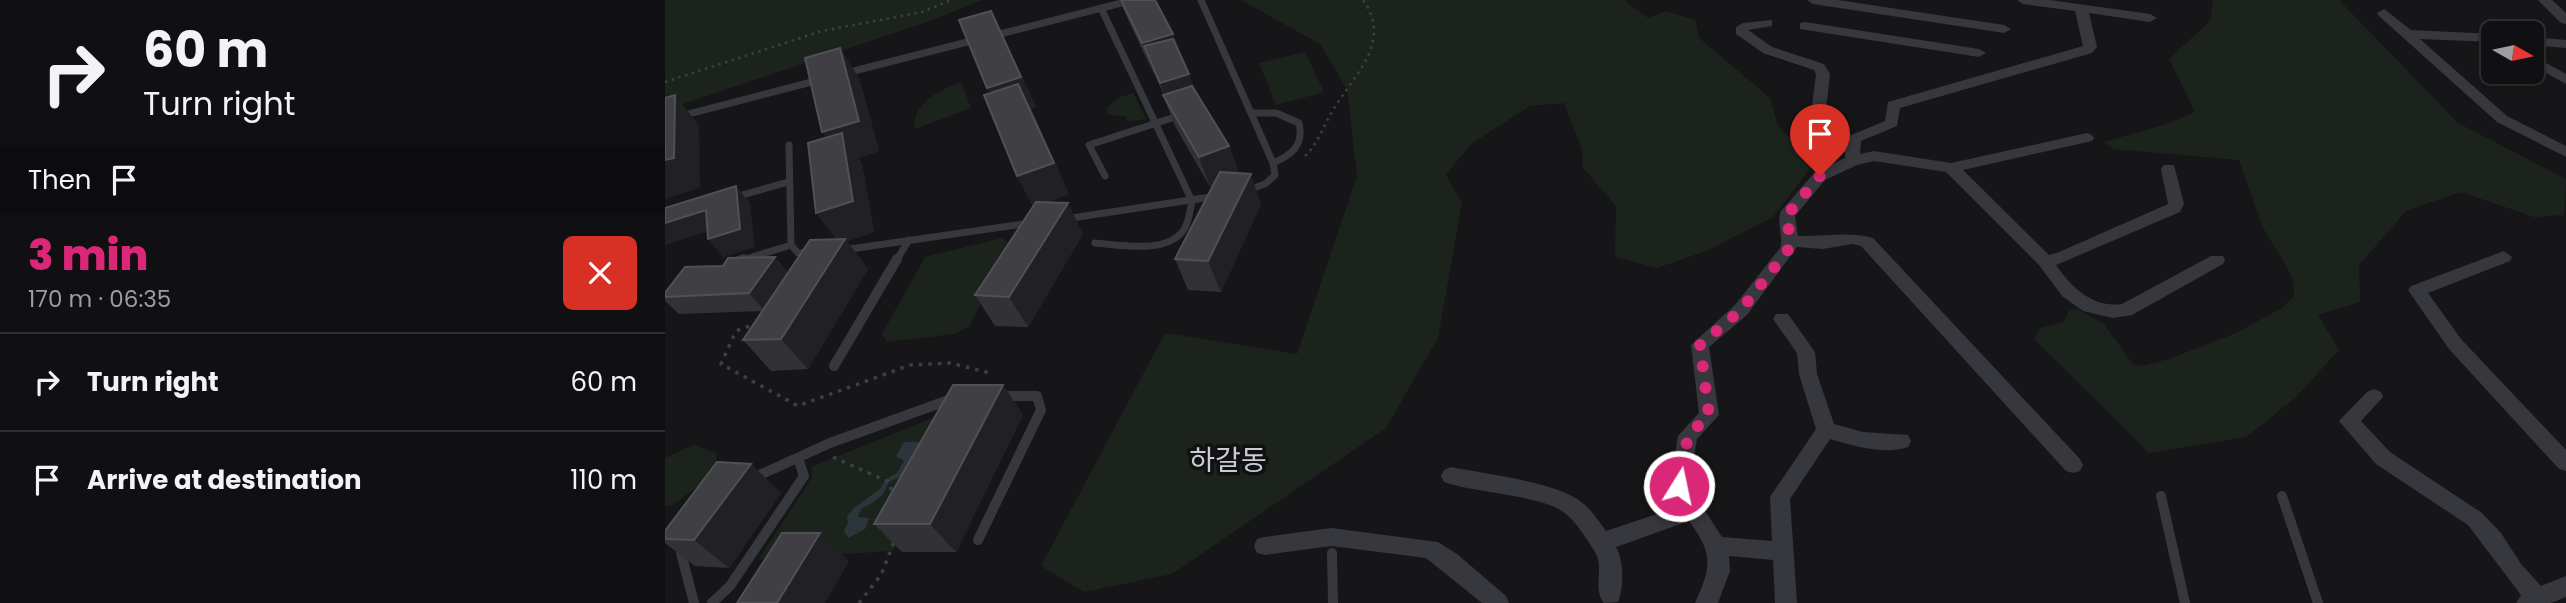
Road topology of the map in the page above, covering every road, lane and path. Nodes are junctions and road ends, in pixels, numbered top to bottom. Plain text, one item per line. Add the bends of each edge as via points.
1 (951, 0) edge
2 (1133, 0) edge
3 (1201, 0) edge
4 (1363, 0) edge
5 (1813, 0) edge
6 (2023, 0) edge
7 (2544, 0) edge
8 (2559, 0) edge
9 (2566, 1) edge
10 (1101, 8) junction
11 (2081, 8) junction
12 (2384, 13) dead end
13 (2150, 18) dead end
14 (2566, 20) edge
15 (1767, 23) dead end
16 (1977, 24) junction
17 (1805, 26) dead end
18 (2004, 29) dead end
19 (2408, 34) junction
20 (2481, 37) edge
21 (2545, 42) edge
22 (2566, 44) edge
23 (1979, 53) junction
24 (2545, 67) edge
25 (1981, 79) junction
26 (2566, 80) edge
27 (665, 82) edge
28 (1187, 113) edge
29 (1251, 113) junction
30 (665, 120) edge
31 (1156, 123) junction
32 (2087, 138) dead end
33 (789, 145) dead end
34 (2566, 152) edge
35 (1853, 155) junction
36 (1273, 163) junction
37 (1951, 168) junction
38 (2169, 169) dead end
39 (1275, 174) junction
40 (1105, 176) dead end
41 (788, 182) junction
42 (1239, 192) edge
43 (1227, 194) edge
44 (726, 200) edge
45 (1192, 201) junction
46 (1057, 220) edge
47 (1044, 222) edge
48 (909, 240) junction
49 (1790, 241) junction
50 (1095, 243) dead end
51 (791, 246) junction
52 (2504, 257) dead end
53 (2217, 260) dead end
54 (2045, 261) junction
55 (724, 266) edge
56 (1782, 320) dead end
57 (834, 366) dead end
58 (963, 395) edge
59 (987, 396) edge
60 (2374, 397) dead end
61 (1826, 430) junction
62 (1901, 441) dead end
63 (815, 450) junction
64 (798, 458) junction
65 (2566, 463) edge
66 (2073, 465) dead end
67 (1451, 476) dead end
68 (739, 484) edge
69 (2161, 496) dead end
70 (2282, 496) dead end
71 (895, 506) edge
72 (1693, 511) junction
73 (689, 533) edge
74 (894, 540) edge
75 (978, 540) dead end
76 (1602, 542) junction
77 (1265, 546) dead end
78 (1718, 546) junction
79 (1783, 551) junction
80 (1332, 553) dead end
81 (2566, 586) edge
82 (1610, 595) dead end
83 (2532, 600) edge
84 (694, 603) edge
85 (712, 603) edge
86 (859, 603) edge
87 (1333, 603) edge
88 (1497, 603) edge
89 (1706, 603) edge
90 (1786, 603) edge
91 (2185, 603) edge
92 (2318, 603) edge

1 - 27 path via 922,12 822,31
2 - 10 lane
3 - 29 lane
4 - 39 path via 1376,26 1371,48 1332,112 1318,145
5 - 16 street
6 - 11 street
7 - 14 street
8 - 9 street
10 - 30 lane
10 - 31 lane
11 - 13 street
11 - 25 street via 2087,50
12 - 19 street
15 - 35 street via 1741,31 1763,49 1819,67 1823,74 1816,130
16 - 18 street
16 - 23 street
17 - 23 street
19 - 20 street
19 - 34 street via 2502,119
21 - 22 street
23 - 25 street
24 - 26 street
25 - 35 street via 1893,106 1892,123 1854,139
28 - 31 lane
29 - 36 lane
29 - 36 lane via 1274,112 1299,123 1302,139 1298,148
31 - 40 lane via 1089,145
31 - 45 lane
32 - 37 street
33 - 41 lane
35 - 37 street via 1880,155
35 - 49 street via 1820,176 1787,215
36 - 39 lane
37 - 54 street
38 - 54 street via 2174,208 2060,259
39 - 42 lane via 1265,184
41 - 44 lane
41 - 51 lane
43 - 45 lane
45 - 46 lane
45 - 50 lane via 1185,230 1171,242 1154,246
47 - 48 lane
48 - 51 lane via 814,254 798,253
48 - 57 lane
49 - 66 street via 1867,242
49 - 72 street via 1788,250 1741,310 1700,345 1709,415 1688,436 1679,486
51 - 55 lane
52 - 65 street via 2417,290 2455,344
53 - 54 street via 2120,312 2079,303
56 - 61 street via 1806,352 1808,374
58 - 63 lane
59 - 75 lane via 1037,396 1041,410
60 - 83 street via 2350,421 2383,458 2475,519
61 - 62 street via 1863,440
61 - 79 street via 1780,497
63 - 64 lane
63 - 71 path via 889,482
64 - 68 lane
64 - 85 lane via 804,476 730,586
67 - 76 street via 1562,501 1586,520
69 - 91 lane
70 - 92 lane
72 - 76 street
72 - 78 street
73 - 84 lane via 681,553
74 - 86 path via 886,565
76 - 82 street via 1612,565
77 - 88 street via 1331,537 1430,549
78 - 79 street
78 - 89 street via 1719,577
79 - 90 street
80 - 87 lane
81 - 83 street

